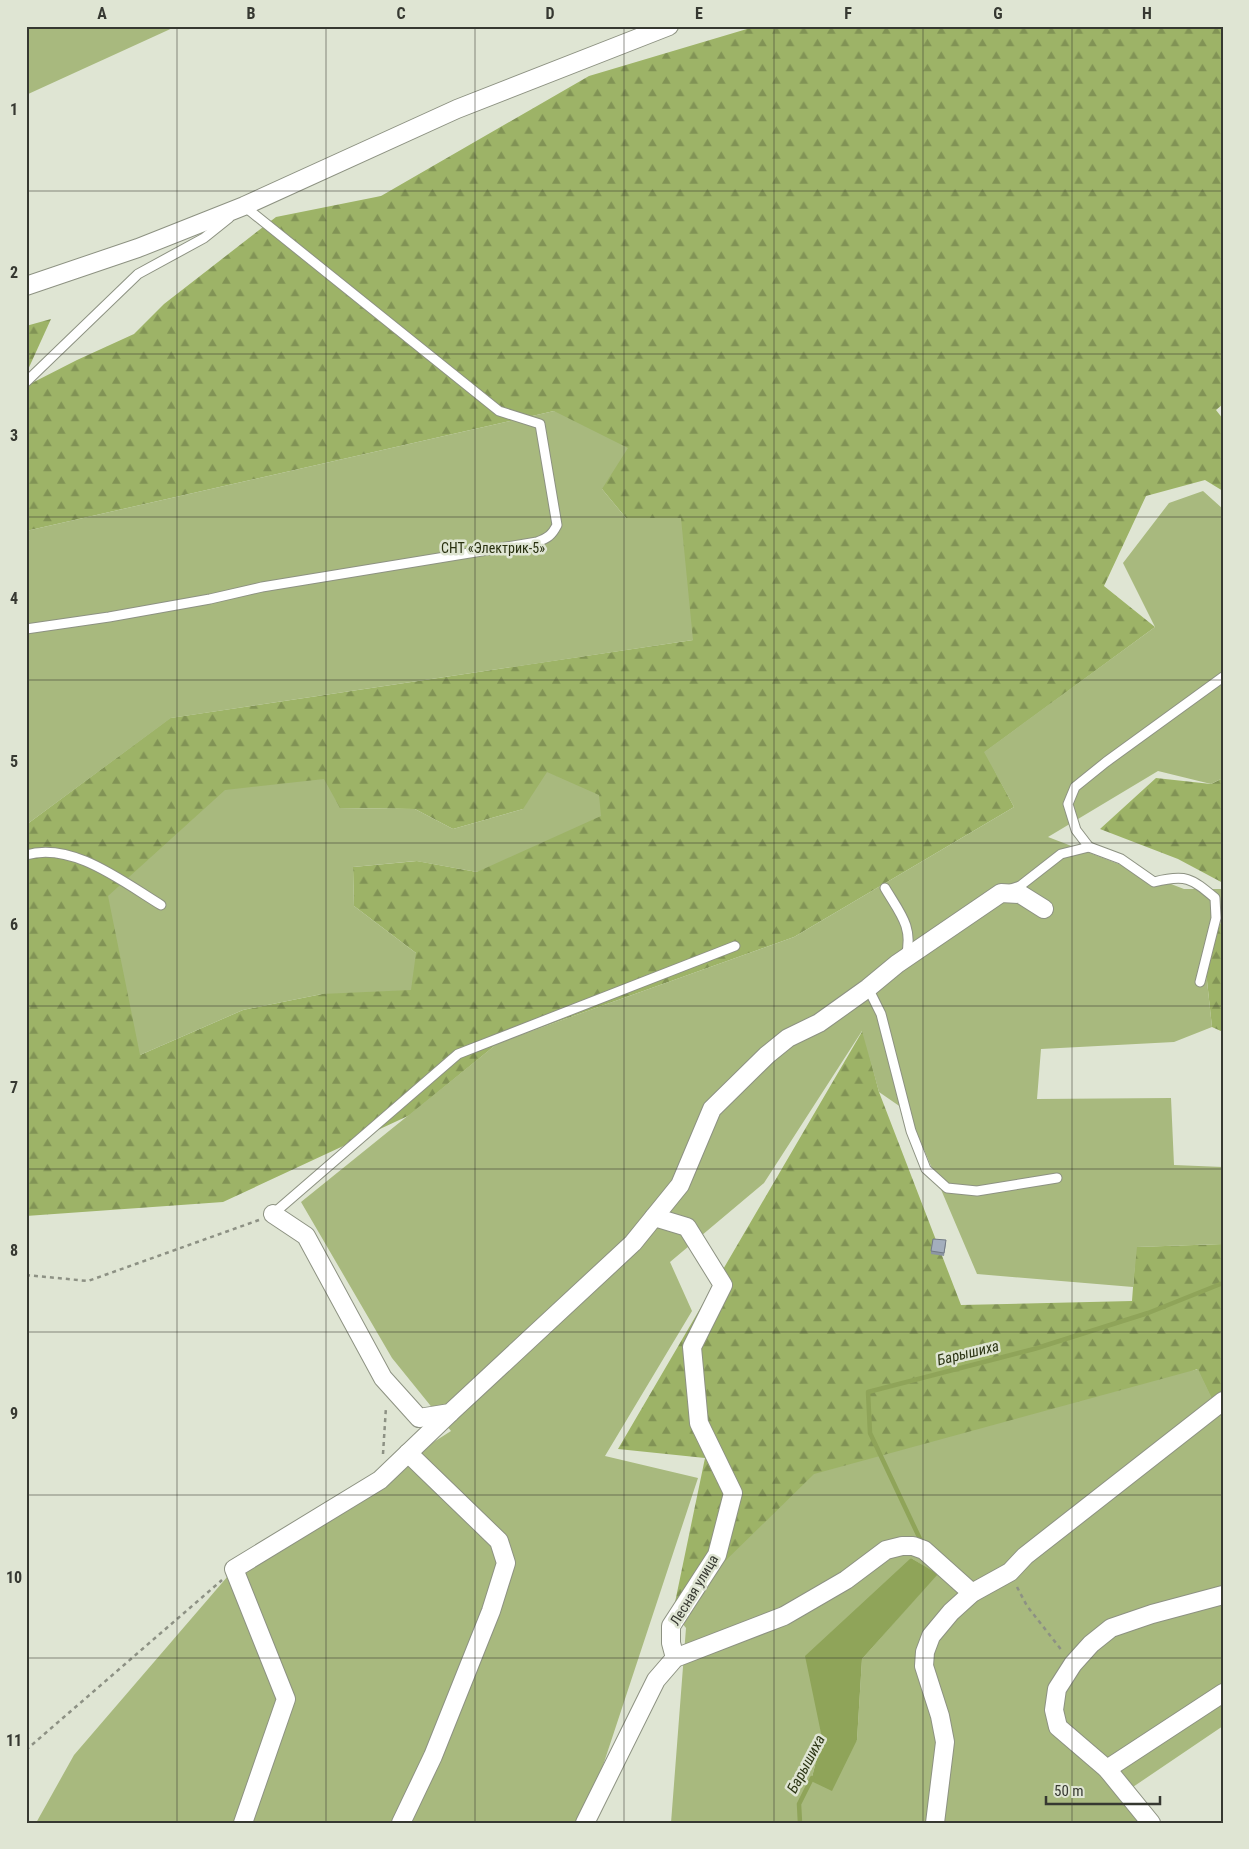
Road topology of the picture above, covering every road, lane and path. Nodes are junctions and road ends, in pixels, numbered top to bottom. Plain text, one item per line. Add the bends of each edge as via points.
1 (669, 26) edge
2 (244, 206) junction
3 (26, 286) edge
4 (26, 382) edge
5 (26, 629) edge
6 (1223, 677) edge
7 (1089, 847) junction
8 (26, 855) edge
9 (884, 888) dead end
10 (1001, 892) junction
11 (161, 905) dead end
12 (1044, 909) dead end
13 (735, 946) dead end
14 (906, 959) junction
15 (1200, 982) dead end
16 (868, 988) junction
17 (1057, 1178) dead end
18 (273, 1214) junction
19 (654, 1217) junction
20 (26, 1275) edge
21 (1223, 1401) edge
22 (386, 1407) dead end
23 (450, 1413) junction
24 (419, 1418) junction
25 (413, 1448) junction
26 (380, 1480) junction
27 (234, 1569) junction
28 (1010, 1572) junction
29 (972, 1593) junction
30 (1223, 1595) edge
31 (675, 1658) junction
32 (1073, 1664) junction
33 (1223, 1693) edge
34 (27, 1748) edge
35 (1107, 1769) junction
36 (243, 1823) edge
37 (401, 1823) edge
38 (585, 1823) edge
39 (935, 1823) edge
40 (1151, 1823) edge

1 - 2 street via 457,109
2 - 3 street via 138,248
2 - 4 lane via 204,238 138,274
2 - 5 lane via 499,411 540,424 556,525 553,532 537,542
6 - 7 lane via 1075,787 1068,804 1076,830
7 - 10 lane via 1061,854 1020,886
7 - 15 lane via 1121,859 1154,882 1174,877 1195,881 1215,898 1216,918
8 - 11 lane via 54,851 74,856
9 - 14 lane via 908,929
10 - 12 street via 1020,894
10 - 14 street
13 - 18 lane via 458,1054
14 - 16 street
16 - 17 lane via 881,1014 911,1131 926,1169 947,1188 977,1191
16 - 19 street via 819,1022 788,1038 712,1109 680,1185
18 - 20 path via 88,1281
18 - 24 street via 306,1236 383,1378
19 - 23 street via 632,1243
19 - 31 street, Лесная улица via 687,1227 723,1285 692,1347 699,1423 733,1492 717,1555 671,1626
21 - 28 street via 1025,1556
22 - 26 path
23 - 24 street
23 - 25 street
24 - 25 street
25 - 26 street
25 - 37 street via 498,1541 506,1563 492,1612 433,1756
26 - 27 street
27 - 34 path
27 - 36 street via 286,1699
28 - 29 street
28 - 32 path via 1027,1606
29 - 31 street via 924,1550 902,1546 886,1550 846,1580 784,1616
29 - 39 street via 931,1636 925,1652 924,1666 945,1742
30 - 32 street via 1111,1628
31 - 38 street via 656,1680
32 - 35 street via 1057,1690 1054,1710 1058,1727
33 - 35 street
35 - 40 street

